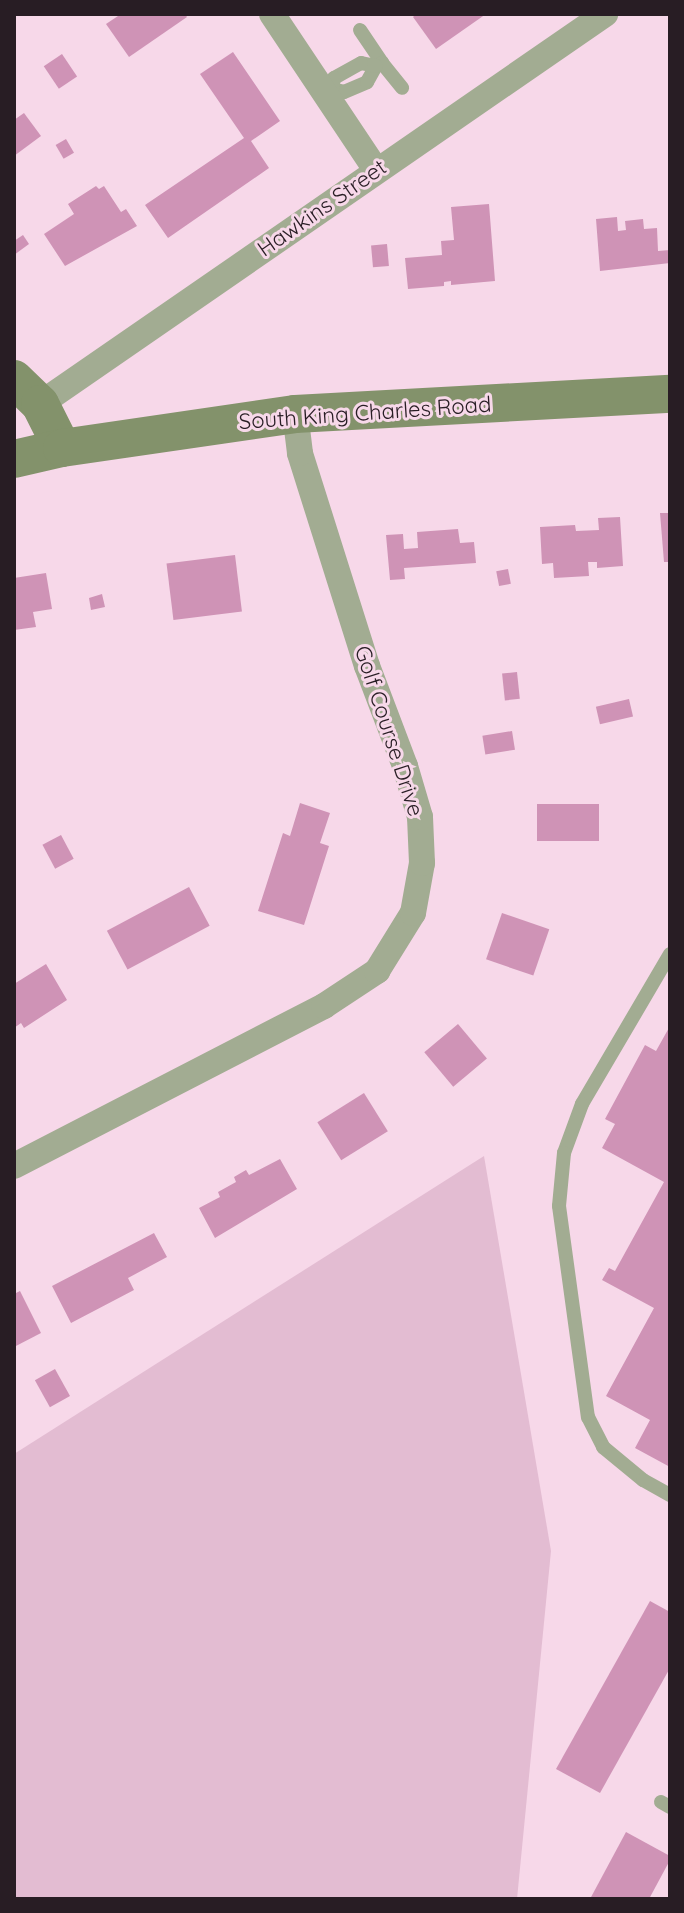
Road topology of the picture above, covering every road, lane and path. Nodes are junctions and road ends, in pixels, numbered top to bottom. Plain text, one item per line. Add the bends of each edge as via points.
1 (272, 14) edge
2 (605, 14) edge
3 (360, 30) dead end
4 (379, 64) junction
5 (402, 88) dead end
6 (329, 91) junction
7 (376, 170) junction
8 (27, 391) edge
9 (670, 394) edge
10 (295, 414) junction
11 (62, 448) junction
12 (14, 459) edge
13 (670, 954) edge
14 (14, 1166) edge
15 (670, 1495) edge

1 - 6 street
2 - 7 street, Hawkins Street
3 - 4 lane
4 - 5 lane
4 - 6 lane via 367,82 344,92
6 - 7 street
7 - 8 street, Hawkins Street
8 - 11 street
9 - 10 street, South King Charles Road
10 - 11 street, South King Charles Road
10 - 14 street, Golf Course Drive via 300,453 420,817 422,863 413,913 377,971 324,1006
11 - 12 street, South King Charles Road
13 - 15 lane via 582,1104 564,1153 559,1206 588,1417 603,1447

